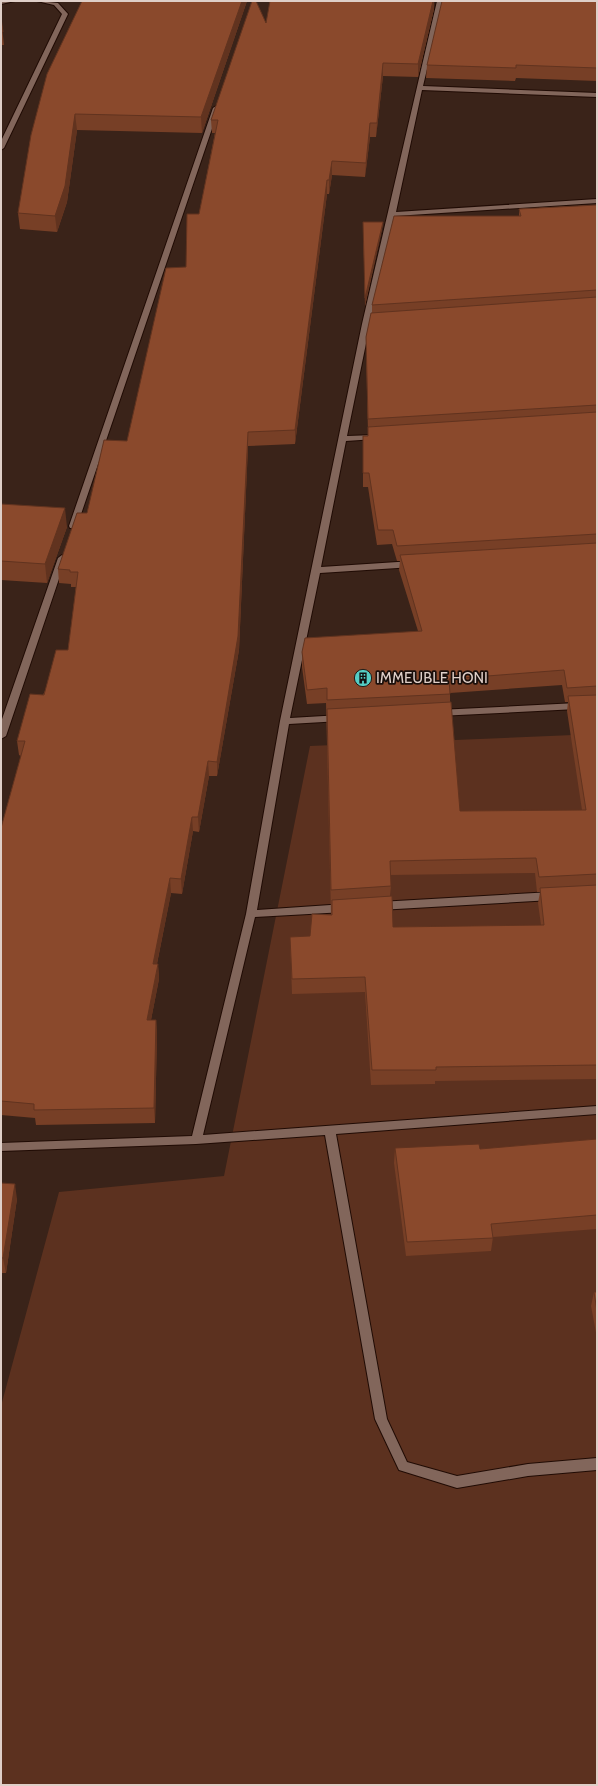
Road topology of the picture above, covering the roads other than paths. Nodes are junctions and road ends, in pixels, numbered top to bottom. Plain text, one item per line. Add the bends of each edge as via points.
1 (12, 1) edge
2 (40, 1) edge
3 (440, 1) edge
4 (1, 2) edge
5 (419, 88) junction
6 (597, 95) edge
7 (219, 98) edge
8 (1, 148) edge
9 (597, 201) edge
10 (392, 214) junction
11 (382, 437) edge
12 (343, 439) junction
13 (70, 534) edge
14 (65, 549) edge
15 (426, 564) edge
16 (316, 570) junction
17 (597, 704) edge
18 (425, 714) edge
19 (347, 718) edge
20 (285, 721) junction
21 (1, 736) edge
22 (566, 895) edge
23 (369, 907) edge
24 (353, 908) edge
25 (251, 914) junction
26 (597, 1110) edge
27 (330, 1130) junction
28 (196, 1140) junction
29 (1, 1147) edge
30 (597, 1464) edge

1 - 4 street
2 - 8 street via 56,4 66,14 9,123
3 - 5 street
5 - 6 street
5 - 10 street
7 - 13 street
9 - 10 street
10 - 12 street
11 - 12 street
12 - 16 street
14 - 21 street
15 - 16 street
16 - 20 street
17 - 18 street
19 - 20 street
20 - 25 street
22 - 23 street
24 - 25 street
25 - 28 street
26 - 27 street
27 - 28 street
27 - 30 street via 382,1419 403,1466 457,1482 528,1470
28 - 29 street

